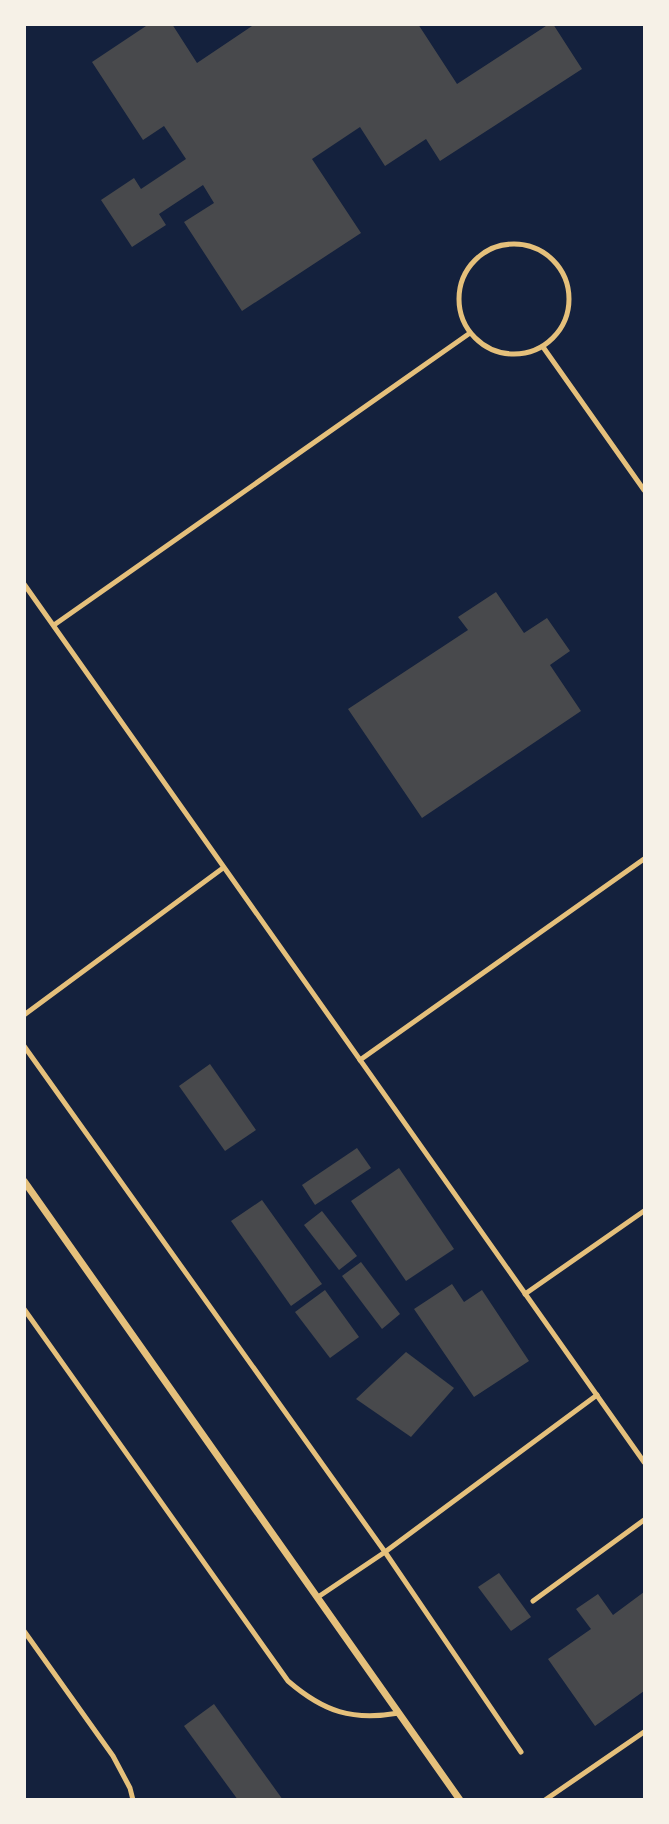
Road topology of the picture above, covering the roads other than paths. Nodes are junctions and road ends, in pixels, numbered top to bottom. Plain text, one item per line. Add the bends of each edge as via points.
1 (470, 333) junction
2 (543, 347) junction
3 (645, 490) edge
4 (24, 584) edge
5 (54, 625) junction
6 (645, 859) edge
7 (223, 868) junction
8 (24, 1015) edge
9 (24, 1046) edge
10 (360, 1059) junction
11 (24, 1181) edge
12 (645, 1211) edge
13 (526, 1294) junction
14 (24, 1308) edge
15 (597, 1395) junction
16 (645, 1462) edge
17 (645, 1520) edge
18 (385, 1552) junction
19 (318, 1597) junction
20 (533, 1601) dead end
21 (24, 1631) edge
22 (400, 1713) junction
23 (645, 1732) edge
24 (521, 1752) dead end
25 (133, 1800) edge
26 (460, 1800) edge
27 (545, 1800) edge

1 - 2 lane via 491,350 518,354
1 - 2 lane via 460,311 460,287 470,265 488,249 512,243 536,247 556,262 568,283 569,307 561,330
1 - 5 lane
2 - 3 lane
4 - 5 lane
5 - 7 lane
6 - 10 lane
7 - 8 lane
7 - 10 lane
9 - 18 lane
10 - 13 lane
11 - 19 street
12 - 13 lane
13 - 15 lane
14 - 22 lane via 288,1681 306,1697 351,1716
15 - 16 lane
15 - 18 lane
17 - 20 lane
18 - 19 lane
18 - 24 lane
19 - 22 street
21 - 25 lane via 113,1756
22 - 26 street
23 - 27 lane

